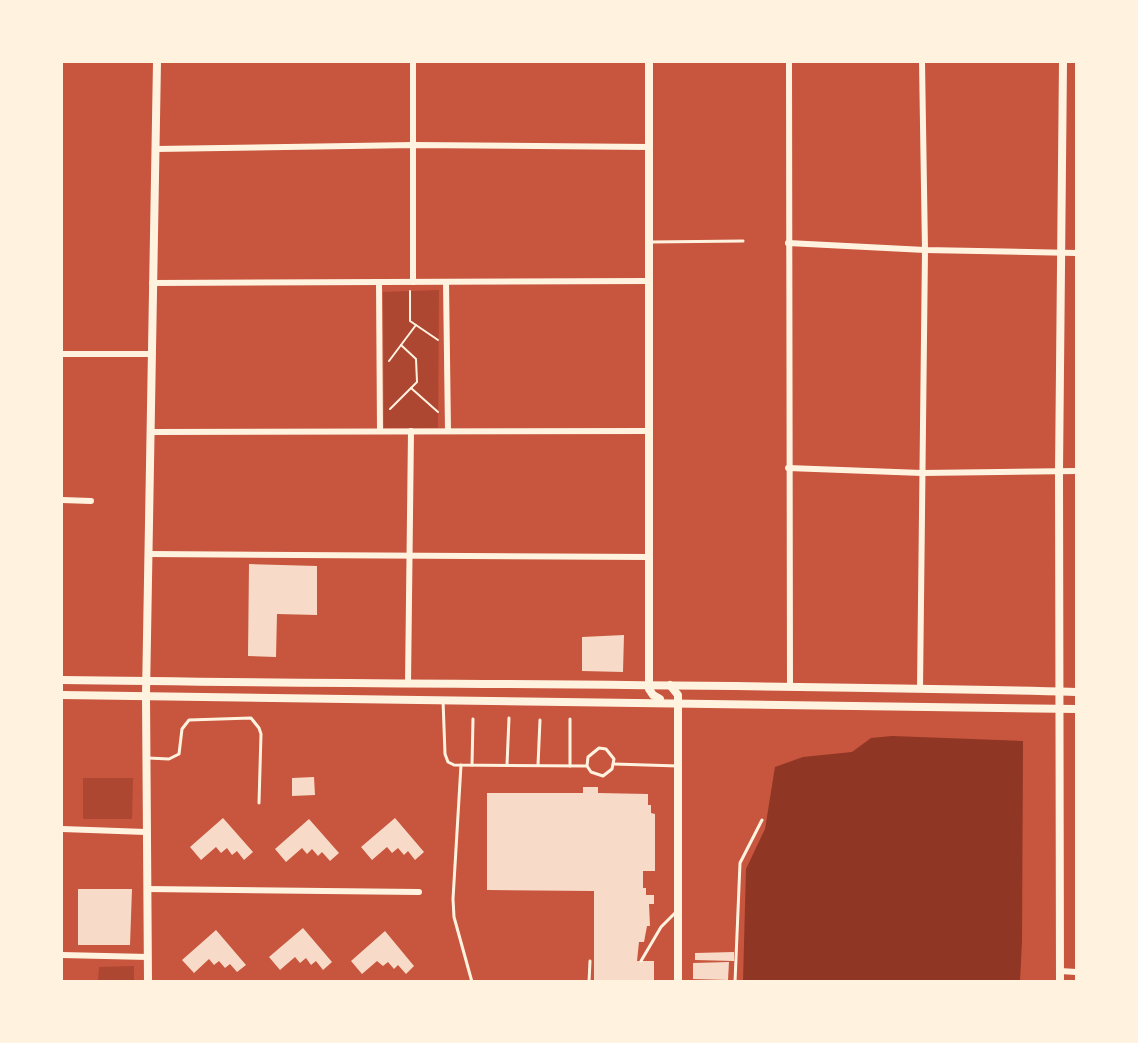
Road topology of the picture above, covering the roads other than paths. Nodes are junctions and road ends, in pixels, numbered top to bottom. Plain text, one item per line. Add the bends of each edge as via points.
1 (157, 62) edge
2 (413, 62) edge
3 (649, 62) edge
4 (789, 62) edge
5 (922, 62) edge
6 (1063, 62) edge
7 (414, 145) junction
8 (649, 147) junction
9 (156, 149) junction
10 (743, 241) dead end
11 (649, 242) junction
12 (788, 243) junction
13 (925, 250) junction
14 (1062, 253) junction
15 (1077, 253) edge
16 (649, 281) junction
17 (379, 282) junction
18 (412, 282) junction
19 (446, 282) junction
20 (153, 283) junction
21 (62, 354) edge
22 (152, 354) junction
23 (649, 430) junction
24 (380, 431) junction
25 (411, 431) junction
26 (448, 431) junction
27 (151, 432) junction
28 (788, 468) junction
29 (1059, 471) junction
30 (1077, 471) edge
31 (922, 473) junction
32 (62, 500) edge
33 (91, 501) dead end
34 (149, 554) junction
35 (409, 556) junction
36 (649, 557) junction
37 (62, 680) edge
38 (147, 681) junction
39 (408, 684) junction
40 (649, 684) junction
41 (670, 685) junction
42 (790, 687) junction
43 (920, 689) junction
44 (1060, 692) junction
45 (1077, 692) edge
46 (62, 695) edge
47 (146, 696) junction
48 (443, 700) junction
49 (664, 700) junction
50 (678, 700) junction
51 (1060, 709) junction
52 (1077, 709) edge
53 (509, 718) dead end
54 (473, 719) dead end
55 (570, 719) dead end
56 (540, 720) dead end
57 (146, 758) junction
58 (614, 764) junction
59 (461, 765) junction
60 (472, 765) junction
61 (507, 765) junction
62 (538, 765) junction
63 (570, 766) junction
64 (587, 766) junction
65 (678, 766) junction
66 (259, 803) dead end
67 (762, 820) dead end
68 (62, 829) edge
69 (146, 832) junction
70 (147, 889) junction
71 (419, 892) dead end
72 (678, 909) junction
73 (62, 955) edge
74 (148, 957) junction
75 (590, 961) dead end
76 (641, 961) dead end
77 (1060, 971) junction
78 (1077, 972) edge
79 (148, 981) edge
80 (472, 981) edge
81 (589, 981) edge
82 (678, 981) edge
83 (735, 981) edge
84 (1060, 981) edge

1 - 9 main road
2 - 7 street
3 - 8 main road
4 - 12 street
5 - 13 street
6 - 14 main road
7 - 8 street
7 - 9 street
7 - 18 street
8 - 11 main road
9 - 20 main road
10 - 11 lane
11 - 16 main road
12 - 13 street
12 - 28 street
13 - 14 street
13 - 31 street
14 - 15 street
14 - 29 main road
16 - 19 street
16 - 23 main road
17 - 18 street
17 - 20 street
17 - 24 street
18 - 19 street
19 - 26 street
20 - 22 main road
21 - 22 street
22 - 27 main road
23 - 26 street
23 - 36 main road
24 - 25 street
24 - 27 street
25 - 26 street
25 - 35 street
27 - 34 main road
28 - 31 street
28 - 42 street
29 - 30 street
29 - 31 street
29 - 44 main road
31 - 43 street
32 - 33 street
34 - 35 street
34 - 38 main road
35 - 36 street
35 - 39 street
36 - 40 main road
37 - 38 main road
38 - 39 main road
38 - 47 main road
39 - 40 main road
40 - 41 main road
40 - 49 main road via 651,693
41 - 42 main road
41 - 50 main road
42 - 43 main road
43 - 44 main road
44 - 45 main road
44 - 51 main road
46 - 47 main road
47 - 48 main road
47 - 57 main road
48 - 49 main road
48 - 59 lane via 445,754 448,762
49 - 50 main road
50 - 51 main road
50 - 65 main road
51 - 52 main road
51 - 77 main road
53 - 61 lane
54 - 60 lane
55 - 63 lane
56 - 62 lane
57 - 66 lane via 169,759 179,754 182,729 189,720 250,718 261,734
57 - 69 main road
58 - 64 lane via 603,776
58 - 64 lane via 611,753 599,748 592,751
58 - 65 lane
59 - 60 lane
59 - 80 lane via 453,899 454,917
60 - 61 lane
61 - 62 lane
62 - 63 lane
63 - 64 lane
65 - 72 main road
67 - 83 lane via 741,863
68 - 69 street
69 - 70 main road
70 - 71 street
70 - 74 main road
72 - 76 lane via 665,921
72 - 82 main road
73 - 74 street
74 - 79 main road
75 - 81 lane
77 - 78 street
77 - 84 main road

